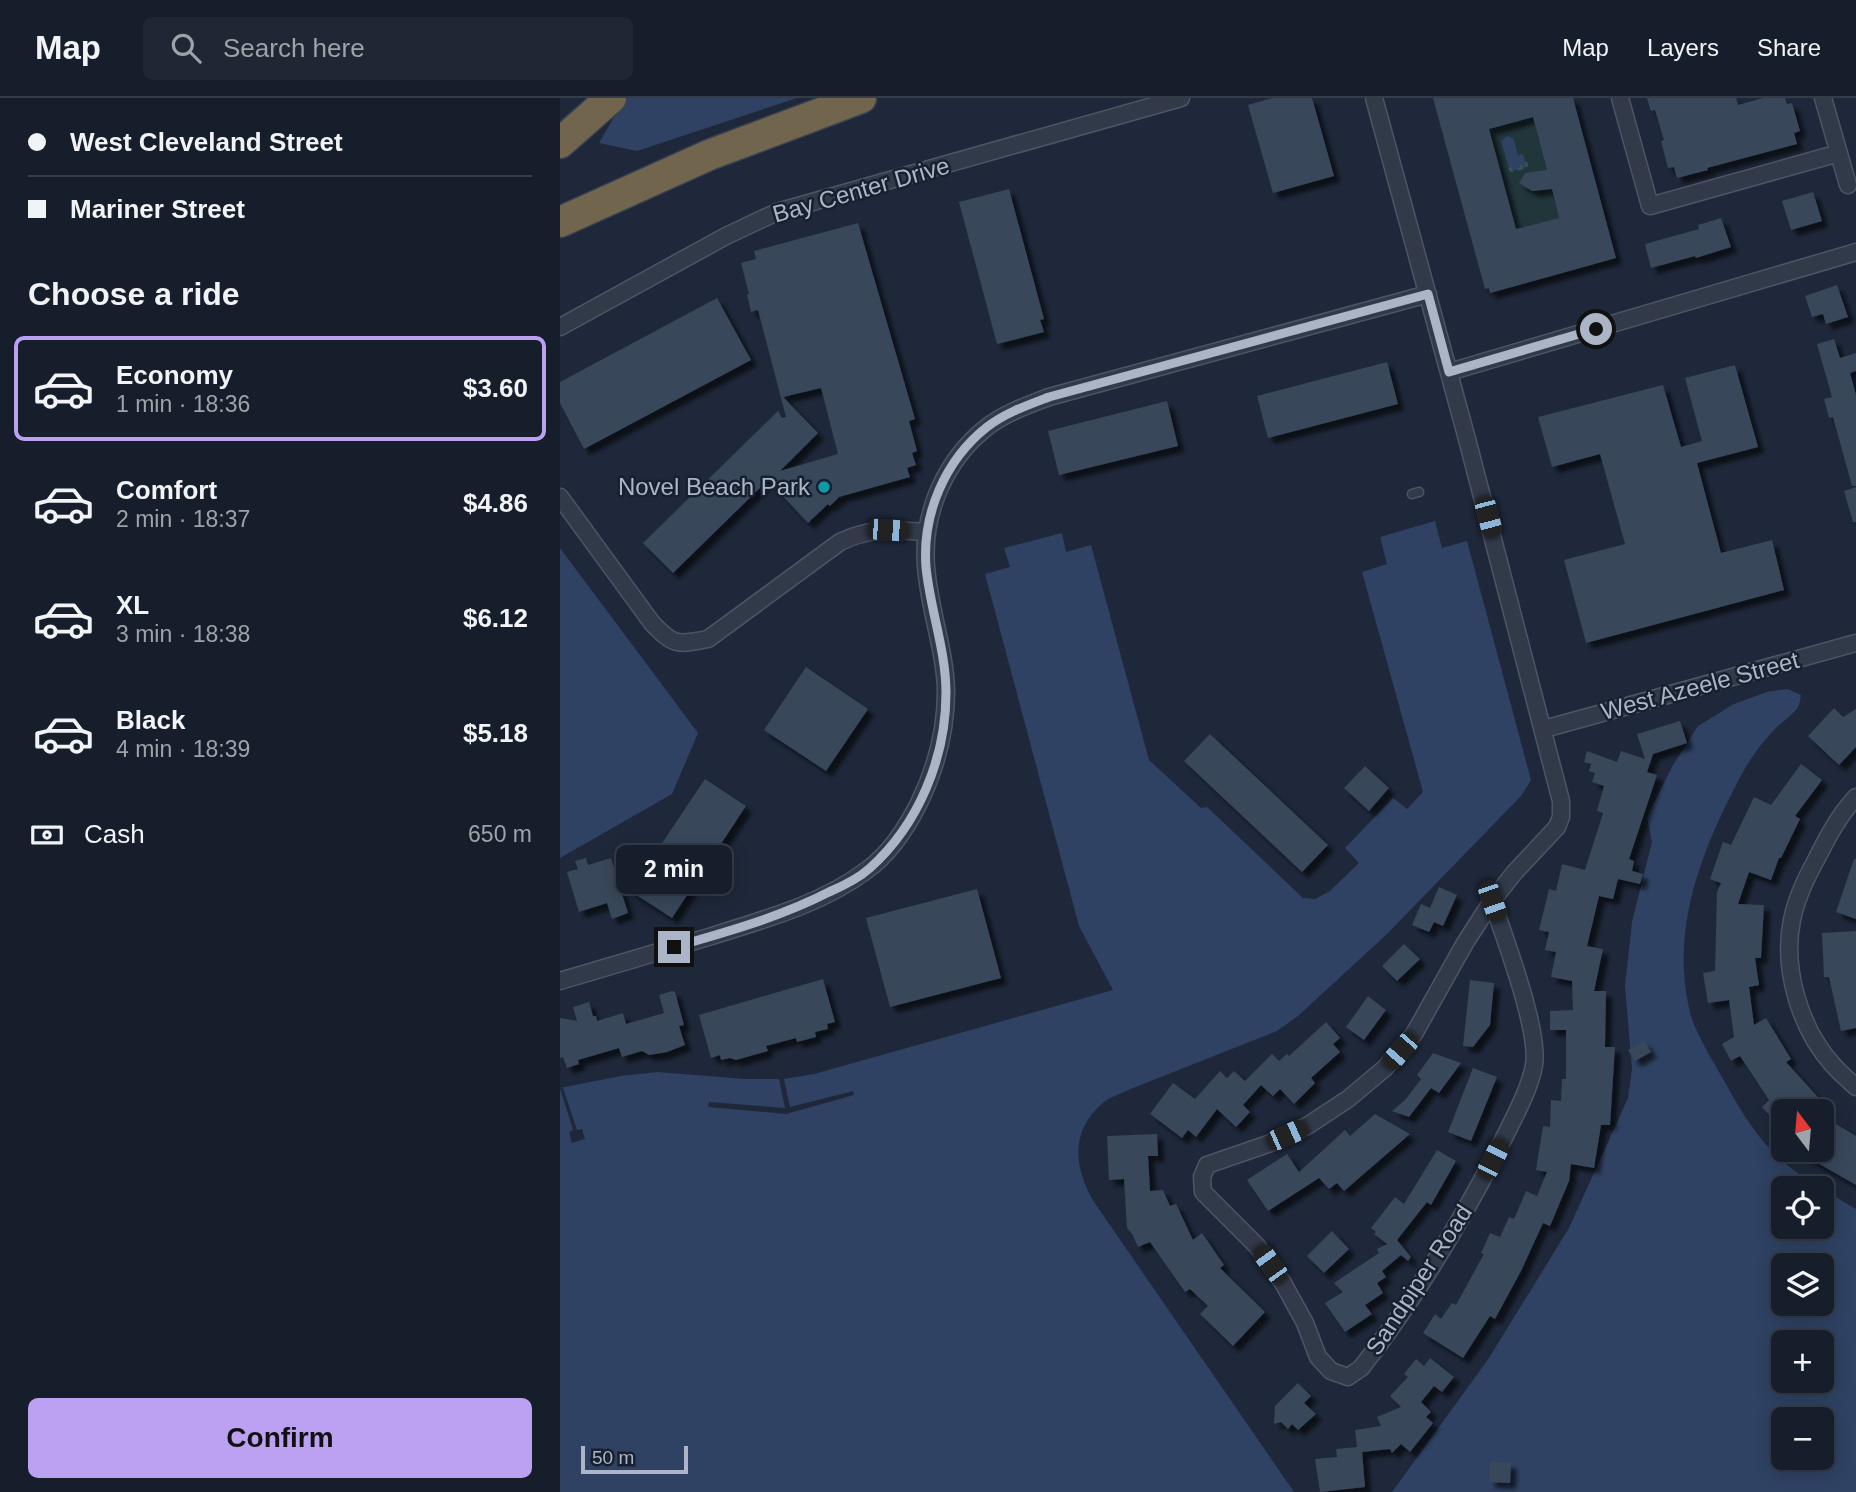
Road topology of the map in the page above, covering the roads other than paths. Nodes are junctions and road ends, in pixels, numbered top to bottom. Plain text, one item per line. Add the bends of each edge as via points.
1 (611, 98) edge
2 (861, 98) edge
3 (1181, 98) edge
4 (1374, 98) edge
5 (1620, 98) edge
6 (1823, 98) edge
7 (560, 143) edge
8 (1839, 153) junction
9 (1848, 185) dead end
10 (560, 222) edge
11 (1856, 252) edge
12 (1428, 294) junction
13 (560, 327) edge
14 (1449, 372) junction
15 (560, 497) edge
16 (926, 532) junction
17 (1856, 643) edge
18 (1544, 729) junction
19 (1856, 797) edge
20 (1492, 901) junction
21 (560, 981) edge
22 (1856, 1087) edge

1 - 7 highway
2 - 10 highway via 709,155
3 - 13 street, Bay Center Drive via 777,212
4 - 12 street
5 - 8 street via 1650,206
6 - 8 street
8 - 9 street
11 - 14 street
12 - 14 street
12 - 16 street via 1017,409 987,427 963,450 949,469
14 - 18 street
15 - 16 street via 652,623 667,639 684,644 708,639 858,533
16 - 21 street via 926,567 943,656 944,729 928,785 893,844 869,869 803,905
17 - 18 street, West Azeele Street
18 - 20 street, Sandpiper Road via 1561,817
19 - 22 street via 1828,836 1807,877 1792,920 1790,959 1797,999 1810,1033
20 - 20 street, Sandpiper Road via 1532,1033 1534,1066 1469,1206 1421,1286 1361,1368 1348,1377 1331,1371 1318,1357 1306,1323 1283,1283 1257,1246 1203,1192 1202,1177 1207,1165 1307,1126 1385,1068 1414,1034

